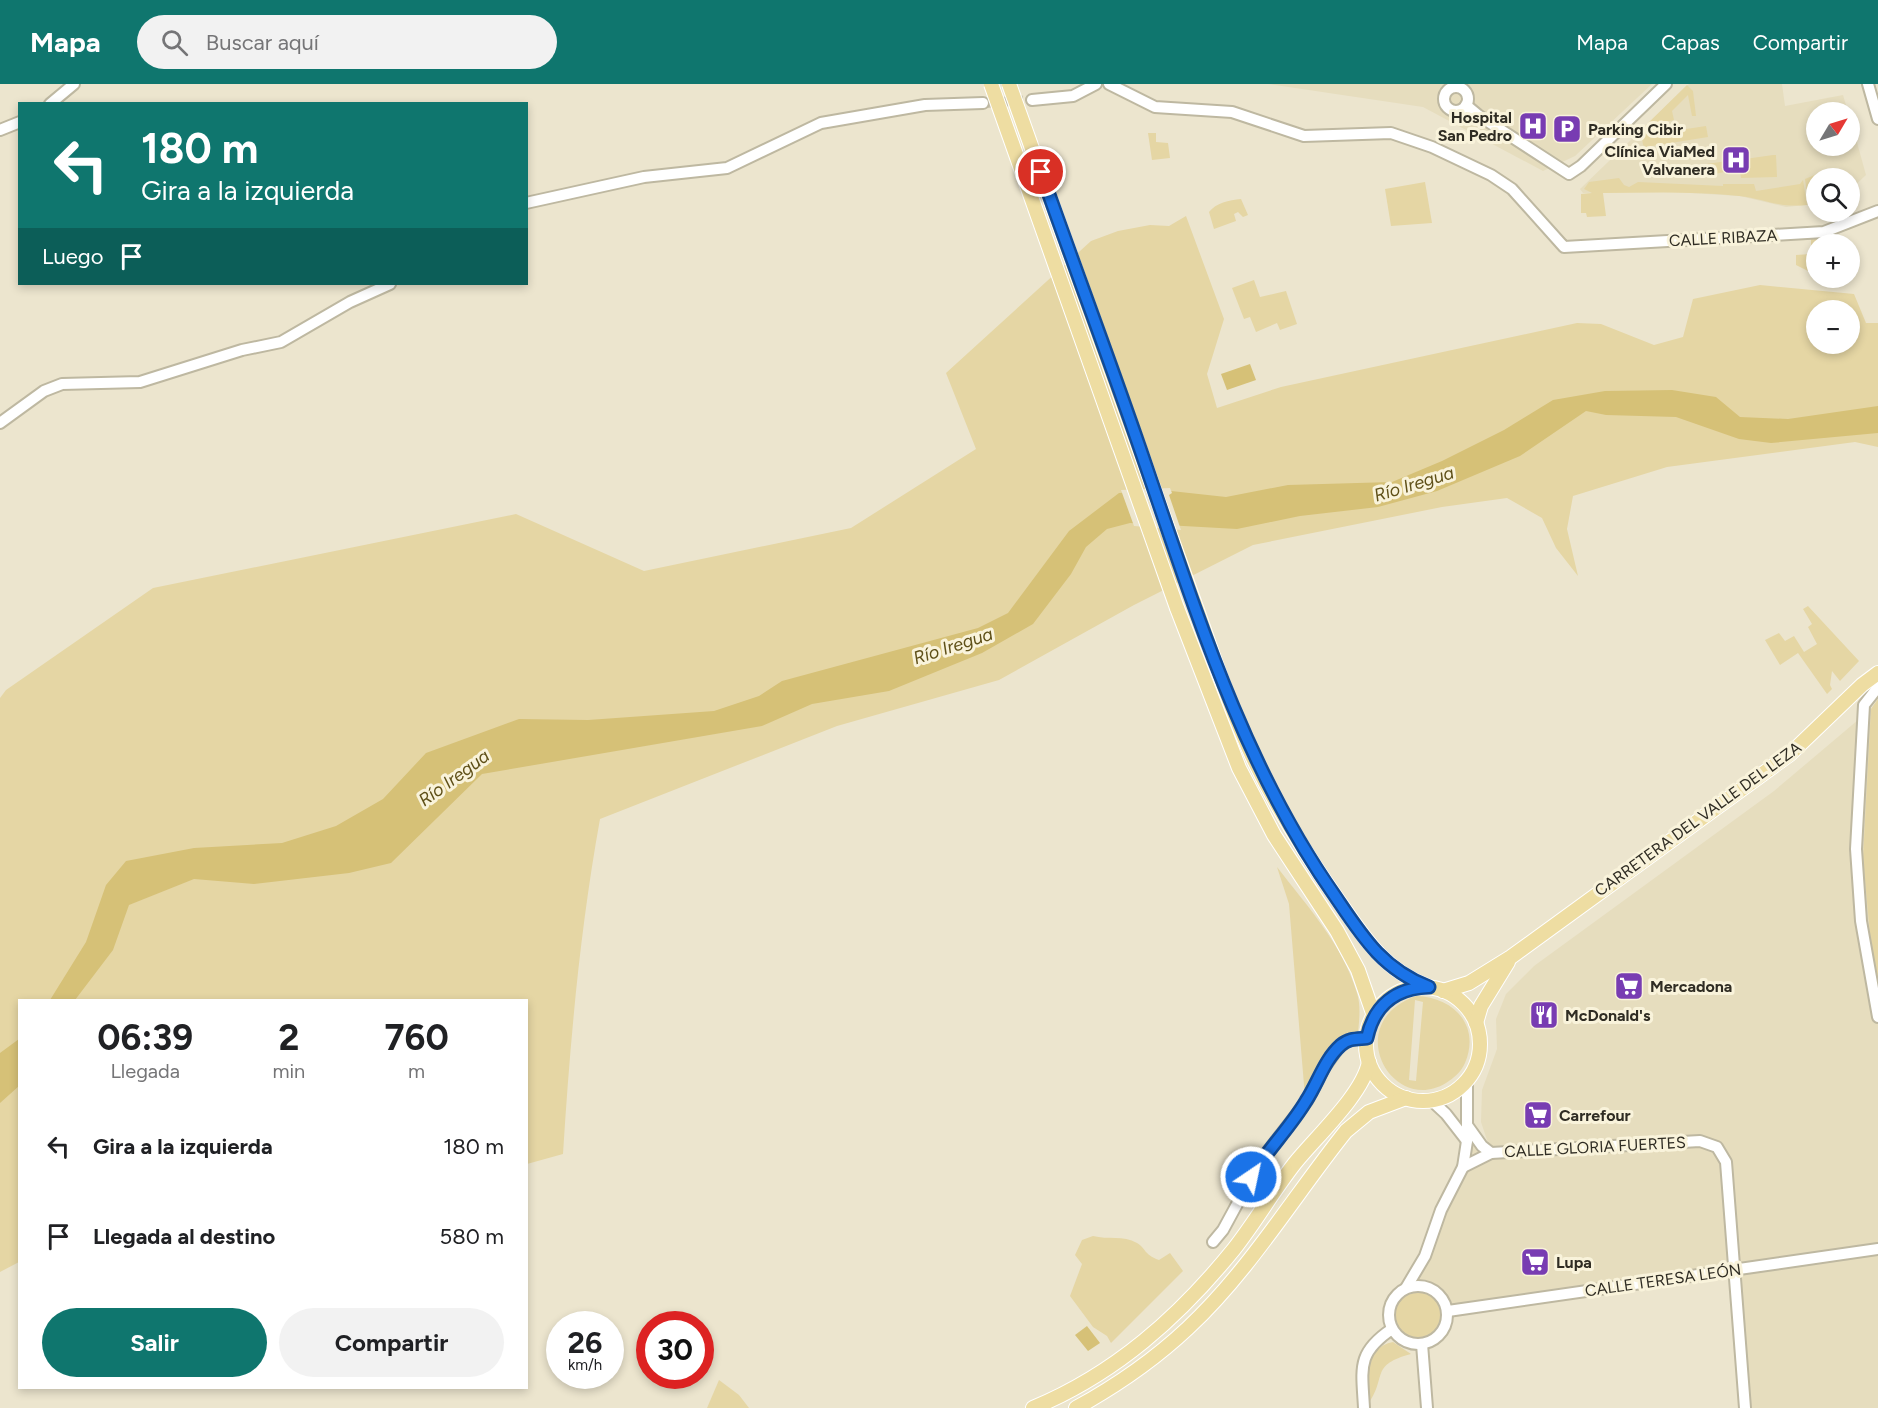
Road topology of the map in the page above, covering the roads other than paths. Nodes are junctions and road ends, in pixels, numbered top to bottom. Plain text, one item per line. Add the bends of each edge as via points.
1 (74, 84) edge
2 (991, 84) edge
3 (1010, 84) edge
4 (1096, 84) edge
5 (1109, 84) edge
6 (1666, 84) edge
7 (1868, 84) edge
8 (1462, 86) edge
9 (1033, 99) tunnel mouth
10 (53, 102) edge
11 (983, 103) tunnel mouth
12 (1466, 105) junction
13 (1878, 119) edge
14 (18, 123) edge
15 (0, 130) edge
16 (528, 203) edge
17 (1878, 211) edge
18 (388, 285) edge
19 (0, 423) edge
20 (1878, 674) edge
21 (1878, 687) edge
22 (1511, 957) junction
23 (1429, 987) junction
24 (1443, 991) junction
25 (1875, 994) edge
26 (1374, 1016) junction
27 (1878, 1017) edge
28 (1476, 1023) junction
29 (1367, 1038) junction
30 (1369, 1062) junction
31 (1467, 1080) junction
32 (1406, 1098) junction
33 (1431, 1100) junction
34 (1467, 1125) junction
35 (1467, 1141) junction
36 (1491, 1153) junction
37 (1463, 1167) junction
38 (1213, 1242) dead end
39 (1878, 1249) edge
40 (1418, 1270) junction
41 (1736, 1270) junction
42 (1406, 1288) junction
43 (1429, 1288) junction
44 (1448, 1311) junction
45 (1392, 1329) junction
46 (1422, 1344) junction
47 (1033, 1408) edge
48 (1076, 1408) edge
49 (1364, 1408) edge
50 (1427, 1408) edge
51 (1745, 1408) edge

1 - 10 street
2 - 26 main road, bridge via 1177,608 1239,768 1274,836 1358,970
3 - 23 main road, bridge via 1240,725 1287,822 1364,938 1386,963 1406,978
4 - 9 street via 1073,96
5 - 17 street, CALLE RIBAZA via 1155,106 1232,112 1304,136 1391,133 1432,147 1512,189 1564,248 1824,232
6 - 12 street via 1575,172 1565,174
7 - 13 street
8 - 12 street
8 - 12 street via 1448,91 1445,104 1458,111
11 - 16 street via 925,105 821,123 727,168 644,177
14 - 15 street
18 - 19 street via 281,342 140,382 62,384 44,391
20 - 22 main road, CARRETERA DEL VALLE DEL LEZA via 1790,754
21 - 25 street via 1864,705 1856,849 1861,921
22 - 24 main road, CARRETERA DEL VALLE DEL LEZA via 1470,983
22 - 28 main road, CARRETERA DEL VALLE DEL LEZA via 1481,1006
23 - 24 main road
23 - 26 main road via 1403,991 1381,1005
24 - 28 main road via 1466,1007
25 - 27 street
26 - 29 main road
28 - 31 main road via 1479,1051
29 - 30 main road
29 - 38 street via 1348,1040 1339,1047 1307,1101 1261,1160
30 - 32 main road via 1379,1080
30 - 47 main road via 1362,1083 1293,1165 1235,1247 1184,1308 1106,1369
31 - 33 main road via 1450,1094
31 - 34 street
32 - 33 main road
32 - 48 main road via 1369,1112 1346,1131 1238,1273 1188,1328 1130,1375
33 - 35 street
34 - 35 street
34 - 36 street
35 - 37 street
36 - 37 street
36 - 41 street, CALLE GLORIA FUERTES via 1700,1141 1717,1147 1725,1162
37 - 40 street
39 - 41 street, CALLE TERESA LEÓN
40 - 42 street
40 - 43 street
41 - 44 street, CALLE TERESA LEÓN
41 - 51 street, CALLE GLORIA FUERTES
42 - 43 street
42 - 45 street via 1390,1308
43 - 44 street via 1440,1295
44 - 46 street via 1444,1329 1431,1342
45 - 46 street via 1408,1342
45 - 49 street via 1365,1353
46 - 50 street

